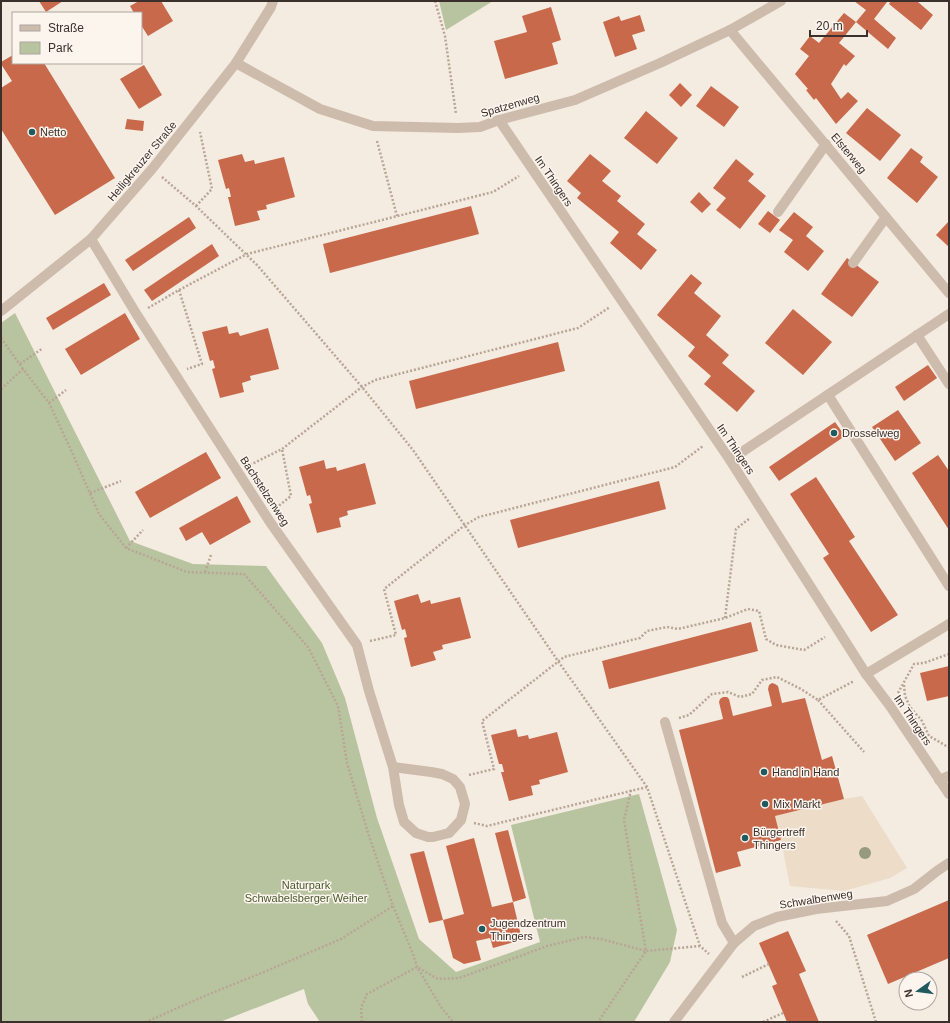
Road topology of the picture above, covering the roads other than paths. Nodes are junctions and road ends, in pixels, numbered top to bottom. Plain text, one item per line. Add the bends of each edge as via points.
1 (273, 1) edge
2 (781, 1) edge
3 (730, 30) junction
4 (236, 63) junction
5 (499, 120) junction
6 (826, 144) junction
7 (778, 212) dead end
8 (886, 217) junction
9 (91, 239) junction
10 (853, 263) dead end
11 (949, 293) edge
12 (1, 311) edge
13 (949, 314) edge
14 (917, 335) junction
15 (949, 384) edge
16 (828, 395) junction
17 (730, 460) junction
18 (949, 586) edge
19 (949, 624) edge
20 (866, 674) junction
21 (665, 722) dead end
22 (393, 767) junction
23 (944, 778) edge
24 (949, 794) edge
25 (949, 863) edge
26 (734, 943) junction
27 (674, 1022) edge

1 - 4 street, Heiligkreuzer Straße
2 - 3 street, Spatzenweg
3 - 5 street, Spatzenweg via 575,100
3 - 6 street, Elsterweg
4 - 5 street, Spatzenweg via 320,109 374,126 480,127
4 - 9 street, Heiligkreuzer Straße via 152,169
5 - 17 street, Im Thingers
6 - 7 street
6 - 8 street, Elsterweg
8 - 10 street
8 - 11 street, Elsterweg
9 - 12 street, Heiligkreuzer Straße
9 - 22 street, Bachstelzenweg via 266,516 357,645
13 - 14 street
14 - 15 street
14 - 16 street
16 - 17 street
16 - 18 street
17 - 20 street, Im Thingers
19 - 20 street
20 - 23 street, Im Thingers
21 - 26 street via 722,923
22 - 22 street, Bachstelzenweg via 404,822 416,833 433,837 449,833 461,820 465,804 460,787 454,779 442,774
23 - 24 street, Im Thingers
25 - 26 street, Schwalbenweg via 914,889 887,901 816,909 777,917 754,926
26 - 27 street, Schwalbenweg

